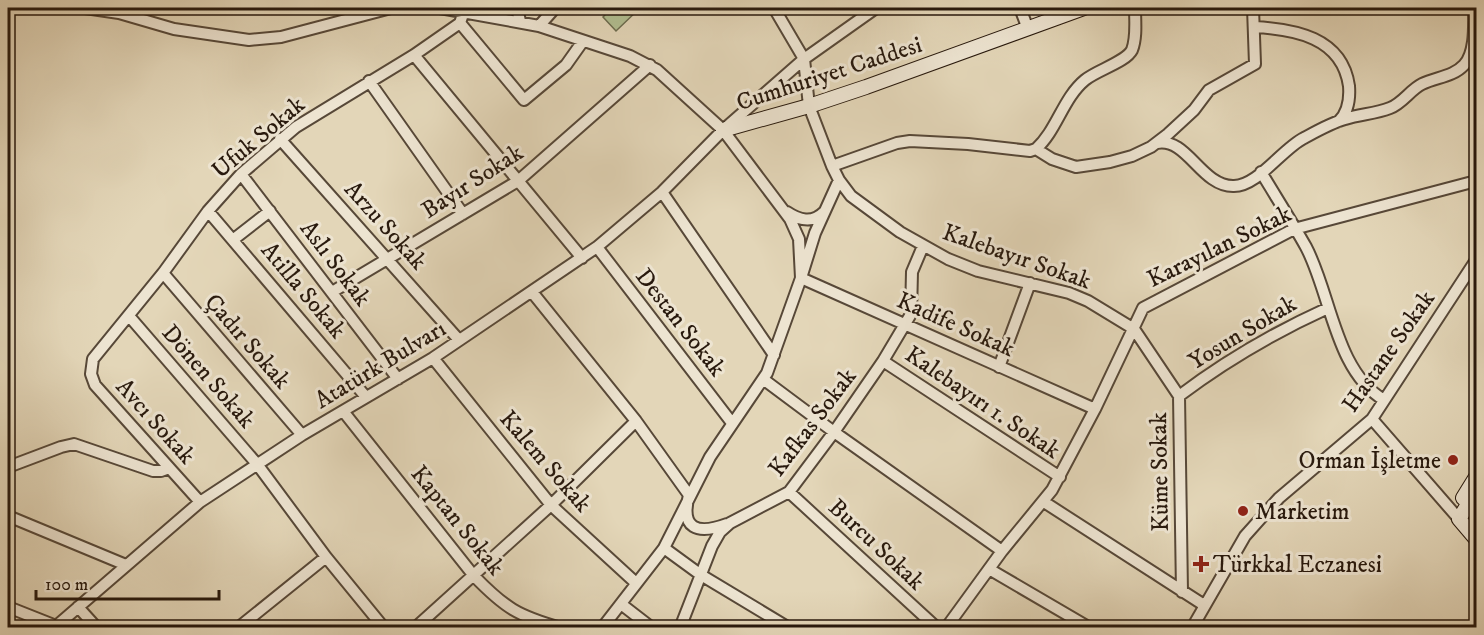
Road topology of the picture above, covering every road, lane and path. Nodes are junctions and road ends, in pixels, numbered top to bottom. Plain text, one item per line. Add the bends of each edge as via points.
1 (85, 8) edge
2 (391, 8) edge
3 (440, 8) edge
4 (518, 8) edge
5 (555, 8) edge
6 (774, 8) edge
7 (876, 8) edge
8 (1020, 8) edge
9 (1084, 8) edge
10 (1135, 8) edge
11 (1253, 8) edge
12 (1474, 8) edge
13 (464, 11) junction
14 (520, 21) junction
15 (460, 23) junction
16 (539, 26) junction
17 (1254, 27) junction
18 (1028, 29) junction
19 (583, 41) junction
20 (414, 55) junction
21 (804, 59) junction
22 (650, 65) junction
23 (369, 81) junction
24 (1348, 105) junction
25 (808, 106) junction
26 (1358, 116) junction
27 (1338, 121) junction
28 (723, 130) junction
29 (280, 139) junction
30 (1157, 143) junction
31 (1036, 149) junction
32 (832, 166) junction
33 (1261, 172) junction
34 (241, 174) junction
35 (839, 180) junction
36 (518, 181) junction
37 (1476, 181) edge
38 (662, 192) junction
39 (783, 209) junction
40 (208, 211) junction
41 (270, 211) junction
42 (824, 212) junction
43 (463, 214) junction
44 (1294, 229) junction
45 (234, 239) junction
46 (922, 246) junction
47 (597, 247) junction
48 (387, 258) junction
49 (582, 258) junction
50 (1476, 260) edge
51 (163, 273) junction
52 (801, 278) junction
53 (1030, 283) junction
54 (332, 292) junction
55 (532, 292) junction
56 (1328, 308) junction
57 (129, 316) junction
58 (905, 324) junction
59 (1134, 329) junction
60 (459, 340) junction
61 (774, 355) junction
62 (433, 358) junction
63 (883, 361) junction
64 (91, 364) joint
65 (999, 367) junction
66 (398, 379) junction
67 (763, 379) junction
68 (1179, 396) junction
69 (366, 397) junction
70 (1384, 400) junction
71 (1095, 409) junction
72 (343, 411) junction
73 (1372, 418) junction
74 (636, 421) junction
75 (732, 423) junction
76 (834, 432) junction
77 (303, 435) junction
78 (257, 464) junction
79 (8, 467) edge
80 (169, 468) junction
81 (1060, 477) junction
82 (1476, 477) edge
83 (1476, 491) edge
84 (789, 492) junction
85 (689, 495) junction
86 (200, 502) junction
87 (1044, 502) junction
88 (551, 505) junction
89 (8, 516) edge
90 (1456, 516) junction
91 (676, 523) junction
92 (730, 523) junction
93 (692, 526) junction
94 (1476, 539) edge
95 (664, 548) junction
96 (1002, 551) junction
97 (326, 557) junction
98 (126, 565) junction
99 (989, 569) junction
100 (701, 575) junction
101 (474, 576) junction
102 (636, 583) junction
103 (1182, 592) junction
104 (621, 604) junction
105 (1204, 605) junction
106 (8, 607) edge
107 (78, 607) junction
108 (1076, 624) edge
109 (55, 627) edge
110 (97, 627) edge
111 (238, 627) edge
112 (384, 627) edge
113 (417, 627) edge
114 (561, 627) edge
115 (602, 627) edge
116 (652, 627) edge
117 (680, 627) edge
118 (789, 627) edge
119 (937, 627) edge
120 (946, 627) edge
121 (1090, 627) edge
122 (1192, 627) edge

1 - 2 street via 174,29 249,40 281,37
3 - 13 street
4 - 14 street
5 - 16 street
6 - 21 street
7 - 21 street, Atatürk Bulvarı
8 - 18 street
9 - 18 main road, Cumhuriyet Caddesi
10 - 31 street via 1130,53 1079,85
11 - 17 street
12 - 26 street via 1472,45 1463,66 1422,84 1394,107
13 - 14 street
13 - 15 street
14 - 16 street
15 - 19 street via 524,100 566,65
15 - 20 street, Ufuk Sokak
16 - 19 street
17 - 24 street via 1296,31 1332,52 1345,68
17 - 30 street via 1255,64 1209,90 1194,110
18 - 25 main road, Cumhuriyet Caddesi
19 - 22 street
20 - 23 street, Ufuk Sokak
20 - 36 street
21 - 25 street, Kalebayır Sokak
21 - 28 street, Atatürk Bulvarı
22 - 28 street
22 - 36 street, Bayır Sokak
23 - 29 street, Ufuk Sokak
23 - 43 street
24 - 26 street via 1350,115
24 - 27 street
25 - 28 main road, Cumhuriyet Caddesi
25 - 32 street, Kalebayır Sokak
26 - 27 street
27 - 33 street via 1297,142
28 - 38 street, Atatürk Bulvarı
28 - 39 street
29 - 34 street, Ufuk Sokak
29 - 48 street, Arzu Sokak
30 - 31 street via 1132,156 1082,167 1061,163
30 - 33 street via 1175,145 1224,185 1244,185
31 - 32 street via 910,141
32 - 35 street, Kalebayır Sokak
33 - 44 street
34 - 40 street, Ufuk Sokak
34 - 41 street, Aslı Sokak
35 - 42 street
35 - 46 street, Kalebayır Sokak via 857,201
36 - 43 street, Bayır Sokak
36 - 49 street
37 - 44 street, Karayılan Sokak
38 - 47 street, Atatürk Bulvarı
38 - 61 street
39 - 42 street via 803,220 815,219
39 - 52 street via 798,233
40 - 45 street, Atilla Sokak
40 - 51 street, Ufuk Sokak
41 - 45 street
41 - 54 street, Aslı Sokak
42 - 52 street
43 - 48 street, Bayır Sokak
44 - 56 street via 1316,269
44 - 59 street, Karayılan Sokak via 1148,305 1138,314
45 - 69 street, Atilla Sokak
46 - 53 street, Kalebayır Sokak via 962,265
46 - 58 street, Kafkas Sokak via 913,266 912,308
47 - 49 street, Atatürk Bulvarı
47 - 75 street, Destan Sokak
48 - 54 street, Bayır Sokak
48 - 60 street, Arzu Sokak
49 - 55 street, Atatürk Bulvarı
50 - 70 street, Hastane Sokak
51 - 57 street, Ufuk Sokak
51 - 77 street, Çadır Sokak
52 - 58 street, Kadife Sokak
52 - 61 street
53 - 59 street, Kalebayır Sokak via 1069,293
53 - 65 street
54 - 66 street, Aslı Sokak
55 - 60 street, Atatürk Bulvarı
55 - 74 street
56 - 68 street, Yosun Sokak via 1254,344
56 - 70 street via 1357,374
57 - 64 street, Ufuk Sokak
57 - 78 street, Dönen Sokak
58 - 63 street, Kafkas Sokak
58 - 65 street, Kadife Sokak
59 - 68 street, Küme Sokak
59 - 71 street, Karayılan Sokak
60 - 62 street, Atatürk Bulvarı
61 - 67 street
62 - 66 street, Atatürk Bulvarı
62 - 88 street, Kalem Sokak
63 - 76 street, Kafkas Sokak
63 - 81 street, Kalebayırı 1. Sokak
64 - 80 street, Avcı Sokak via 95,385
65 - 71 street, Kadife Sokak
66 - 69 street, Atatürk Bulvarı
67 - 75 street
67 - 76 street
68 - 103 street, Küme Sokak
69 - 72 street, Atatürk Bulvarı
70 - 73 street, Hastane Sokak
71 - 81 street, Karayılan Sokak
72 - 77 street, Atatürk Bulvarı
72 - 101 street, Kaptan Sokak
73 - 90 street
73 - 105 street, Hastane Sokak via 1260,517 1237,547
74 - 85 street
74 - 88 street
75 - 85 street
76 - 84 street, Kafkas Sokak
76 - 96 street
77 - 78 street, Atatürk Bulvarı
78 - 86 street, Atatürk Bulvarı
78 - 97 street, Dönen Sokak
79 - 80 street via 74,444 153,471
80 - 86 street, Avcı Sokak
81 - 87 street, Karayılan Sokak
82 - 90 main road
83 - 90 main road
84 - 92 street, Kafkas Sokak
84 - 119 street, Burcu Sokak
85 - 91 street
85 - 93 street via 686,512
86 - 98 street, Atatürk Bulvarı
87 - 96 street, Karayılan Sokak
87 - 103 street
88 - 101 street
88 - 102 street, Kalem Sokak
89 - 98 street
90 - 94 main road
91 - 93 street via 683,520
91 - 95 street
92 - 93 street via 709,530
92 - 100 street, Kafkas Sokak via 717,538
93 - 100 street via 703,535 708,547
95 - 100 street
95 - 102 street
96 - 99 street, Karayılan Sokak
97 - 111 street
97 - 112 street, Dönen Sokak
98 - 107 street, Atatürk Bulvarı
99 - 108 street
99 - 120 street, Karayılan Sokak
100 - 117 street, Kafkas Sokak
100 - 118 street
101 - 113 street
101 - 114 street, Kaptan Sokak via 510,609
102 - 104 street
103 - 105 street
104 - 115 street
104 - 116 street
105 - 122 street, Hastane Sokak
106 - 109 street
107 - 109 street, Atatürk Bulvarı
107 - 110 street
108 - 121 street

